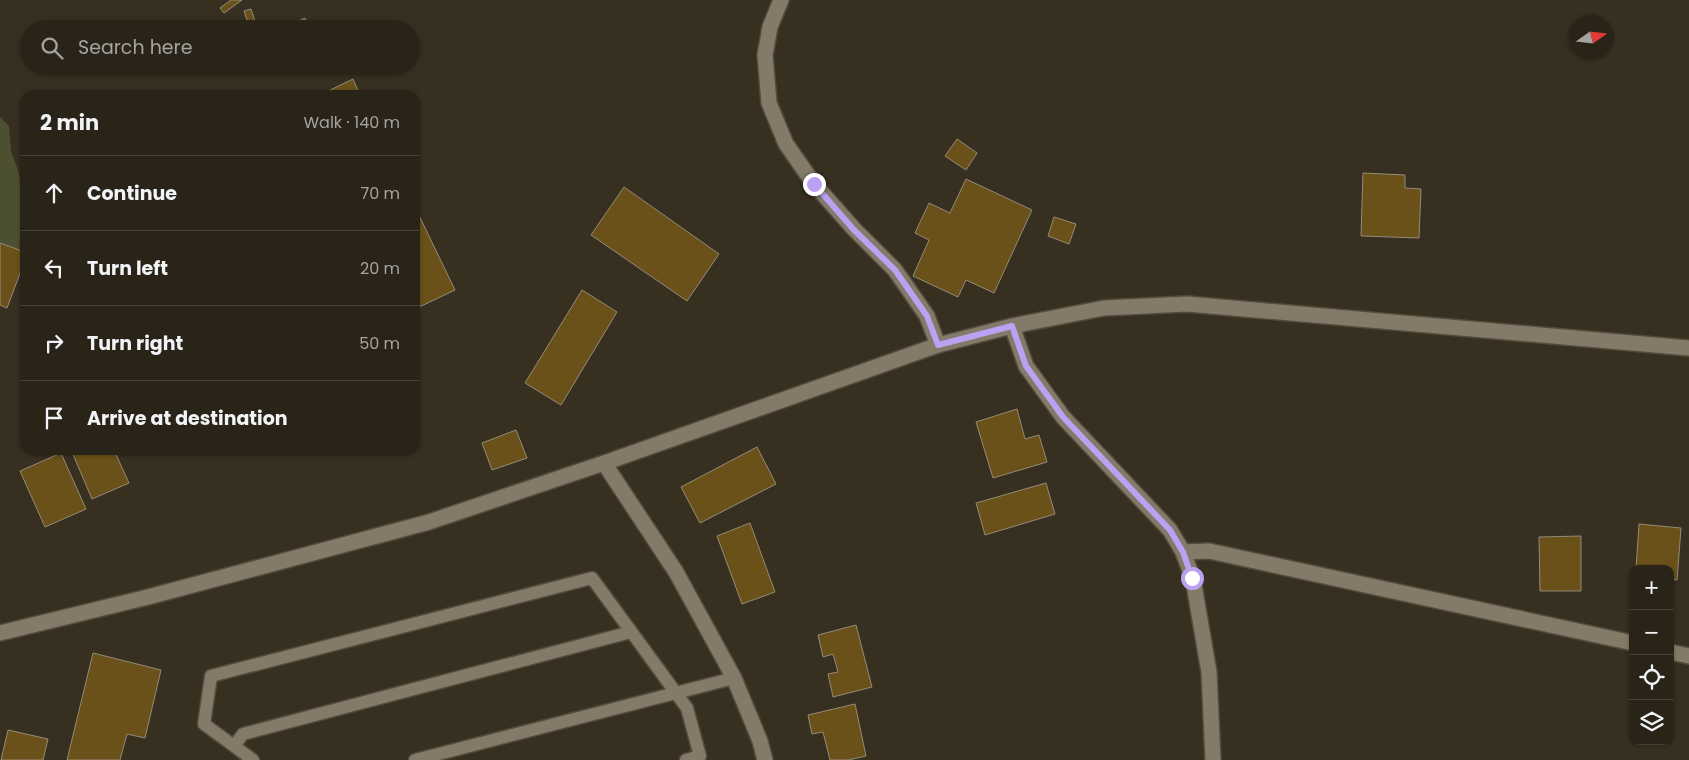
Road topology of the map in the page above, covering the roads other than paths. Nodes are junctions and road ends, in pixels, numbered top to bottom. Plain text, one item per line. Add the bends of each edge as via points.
1 (781, 0) edge
2 (1012, 326) junction
3 (938, 345) junction
4 (1689, 348) edge
5 (604, 463) junction
6 (1183, 552) junction
7 (631, 632) junction
8 (0, 633) edge
9 (1629, 642) edge
10 (1674, 653) edge
11 (1689, 656) edge
12 (734, 678) junction
13 (676, 693) junction
14 (234, 746) junction
15 (254, 760) edge
16 (415, 760) edge
17 (686, 760) edge
18 (765, 760) edge
19 (1214, 760) edge

1 - 3 street via 770,27 765,55 769,103 786,144 814,184 895,270 927,316
2 - 3 street
2 - 4 street via 1104,308 1187,304
2 - 6 street via 1026,366 1063,417 1170,530
3 - 5 street
5 - 8 street via 429,522
5 - 12 street via 676,572
6 - 9 street via 1209,551
6 - 19 street via 1192,578 1208,672
7 - 13 lane
7 - 14 lane via 243,734
7 - 14 lane via 592,578 211,676 204,724
10 - 11 street
12 - 13 lane
12 - 18 street
13 - 16 lane
13 - 17 lane via 687,708 700,756
14 - 15 lane

